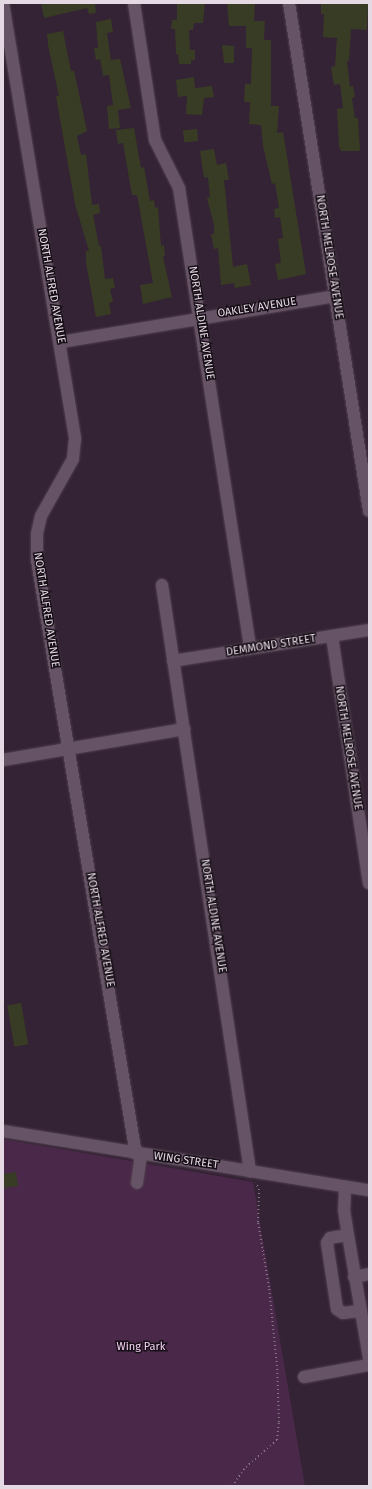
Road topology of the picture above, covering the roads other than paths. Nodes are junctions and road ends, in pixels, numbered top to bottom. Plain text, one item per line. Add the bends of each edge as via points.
1 (3, 3) edge
2 (134, 3) edge
3 (289, 3) edge
4 (335, 296) junction
5 (200, 318) junction
6 (61, 342) junction
7 (369, 511) edge
8 (162, 585) dead end
9 (369, 630) edge
10 (332, 636) junction
11 (250, 649) junction
12 (173, 661) junction
13 (184, 729) junction
14 (69, 749) junction
15 (3, 760) edge
16 (369, 882) edge
17 (3, 1131) edge
18 (138, 1154) junction
19 (250, 1171) junction
20 (137, 1183) dead end
21 (345, 1187) junction
22 (369, 1190) edge
23 (348, 1235) junction
24 (369, 1274) edge
25 (354, 1277) junction
26 (359, 1311) junction
27 (369, 1358) edge
28 (369, 1365) edge
29 (304, 1377) dead end

1 - 6 street, NORTH ALFRED AVENUE
2 - 5 street, NORTH ALDINE AVENUE via 155,140 179,188
3 - 4 street, NORTH MELROSE AVENUE
4 - 5 street, OAKLEY AVENUE
4 - 7 street, NORTH MELROSE AVENUE
5 - 6 street, OAKLEY AVENUE
5 - 11 street, NORTH ALDINE AVENUE
6 - 14 street, NORTH ALFRED AVENUE via 74,425 75,451 69,468 45,505 36,547
8 - 12 street, NORTH ALDINE AVENUE
9 - 10 street, DEMMOND STREET
10 - 11 street, DEMMOND STREET
10 - 16 street, NORTH MELROSE AVENUE
11 - 12 street, DEMMOND STREET
12 - 13 street, NORTH ALDINE AVENUE
13 - 14 street
13 - 19 street, NORTH ALDINE AVENUE
14 - 15 street
14 - 18 street, NORTH ALFRED AVENUE
17 - 18 street, WING STREET
18 - 19 street, WING STREET
18 - 20 street, NORTH ALFRED AVENUE
19 - 21 street, WING STREET
21 - 22 street, WING STREET
21 - 23 street via 344,1210
23 - 25 street
23 - 26 street via 330,1238 326,1244 337,1309 343,1313
24 - 25 street
25 - 26 street
26 - 27 street
28 - 29 street

